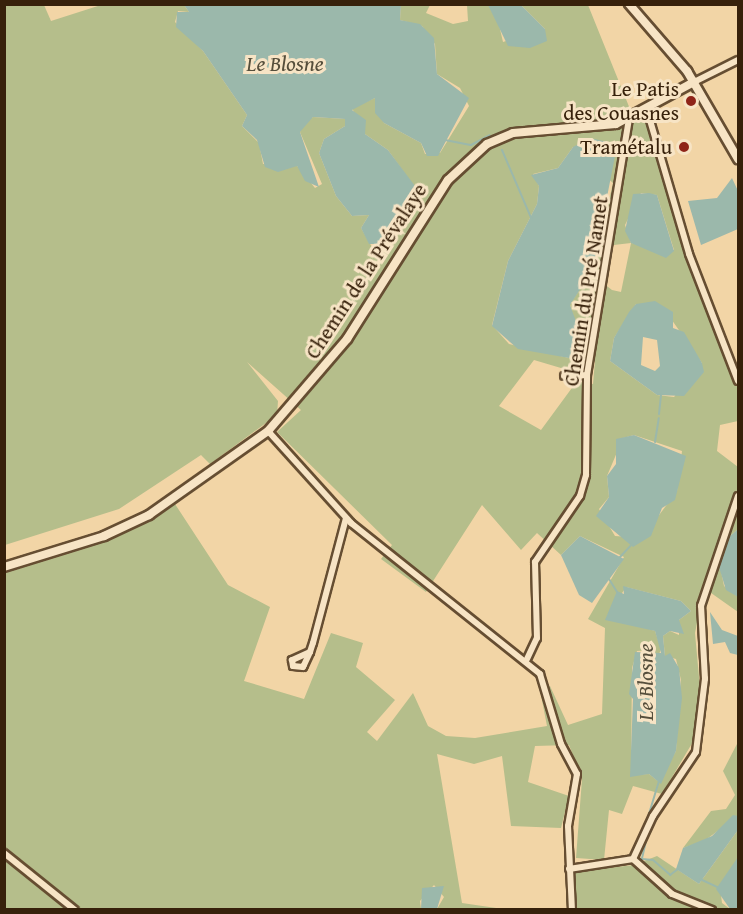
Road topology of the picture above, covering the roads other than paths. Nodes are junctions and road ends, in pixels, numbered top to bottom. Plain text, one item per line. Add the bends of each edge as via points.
1 (629, 4) edge
2 (738, 60) edge
3 (694, 82) junction
4 (647, 110) junction
5 (629, 119) junction
6 (738, 159) edge
7 (587, 375) junction
8 (564, 376) dead end
9 (738, 381) edge
10 (268, 430) junction
11 (738, 496) edge
12 (346, 519) junction
13 (4, 567) edge
14 (310, 652) dead end
15 (527, 659) junction
16 (4, 853) edge
17 (633, 859) junction
18 (569, 868) junction
19 (75, 909) edge
20 (572, 909) edge
21 (712, 909) edge

1 - 3 street
2 - 3 street
3 - 4 street, Chemin de la Prévalaye
3 - 6 street
4 - 5 street, Chemin de la Prévalaye
4 - 9 street via 680,225
5 - 7 street, Chemin du Pré Namet
5 - 10 street, Chemin de la Prévalaye via 513,134 473,155 431,202 340,348
7 - 8 street
7 - 15 street, Chemin du Pré Namet via 584,486 535,562 537,638
10 - 12 street
10 - 13 street, Chemin de la Prévalaye via 149,515 104,536
11 - 17 street via 701,606 705,679 696,752 653,816
12 - 14 street via 324,622
12 - 15 street
15 - 18 street via 545,682 561,744 578,774 568,826
16 - 19 street
17 - 18 street
17 - 21 street via 672,894
18 - 20 street

